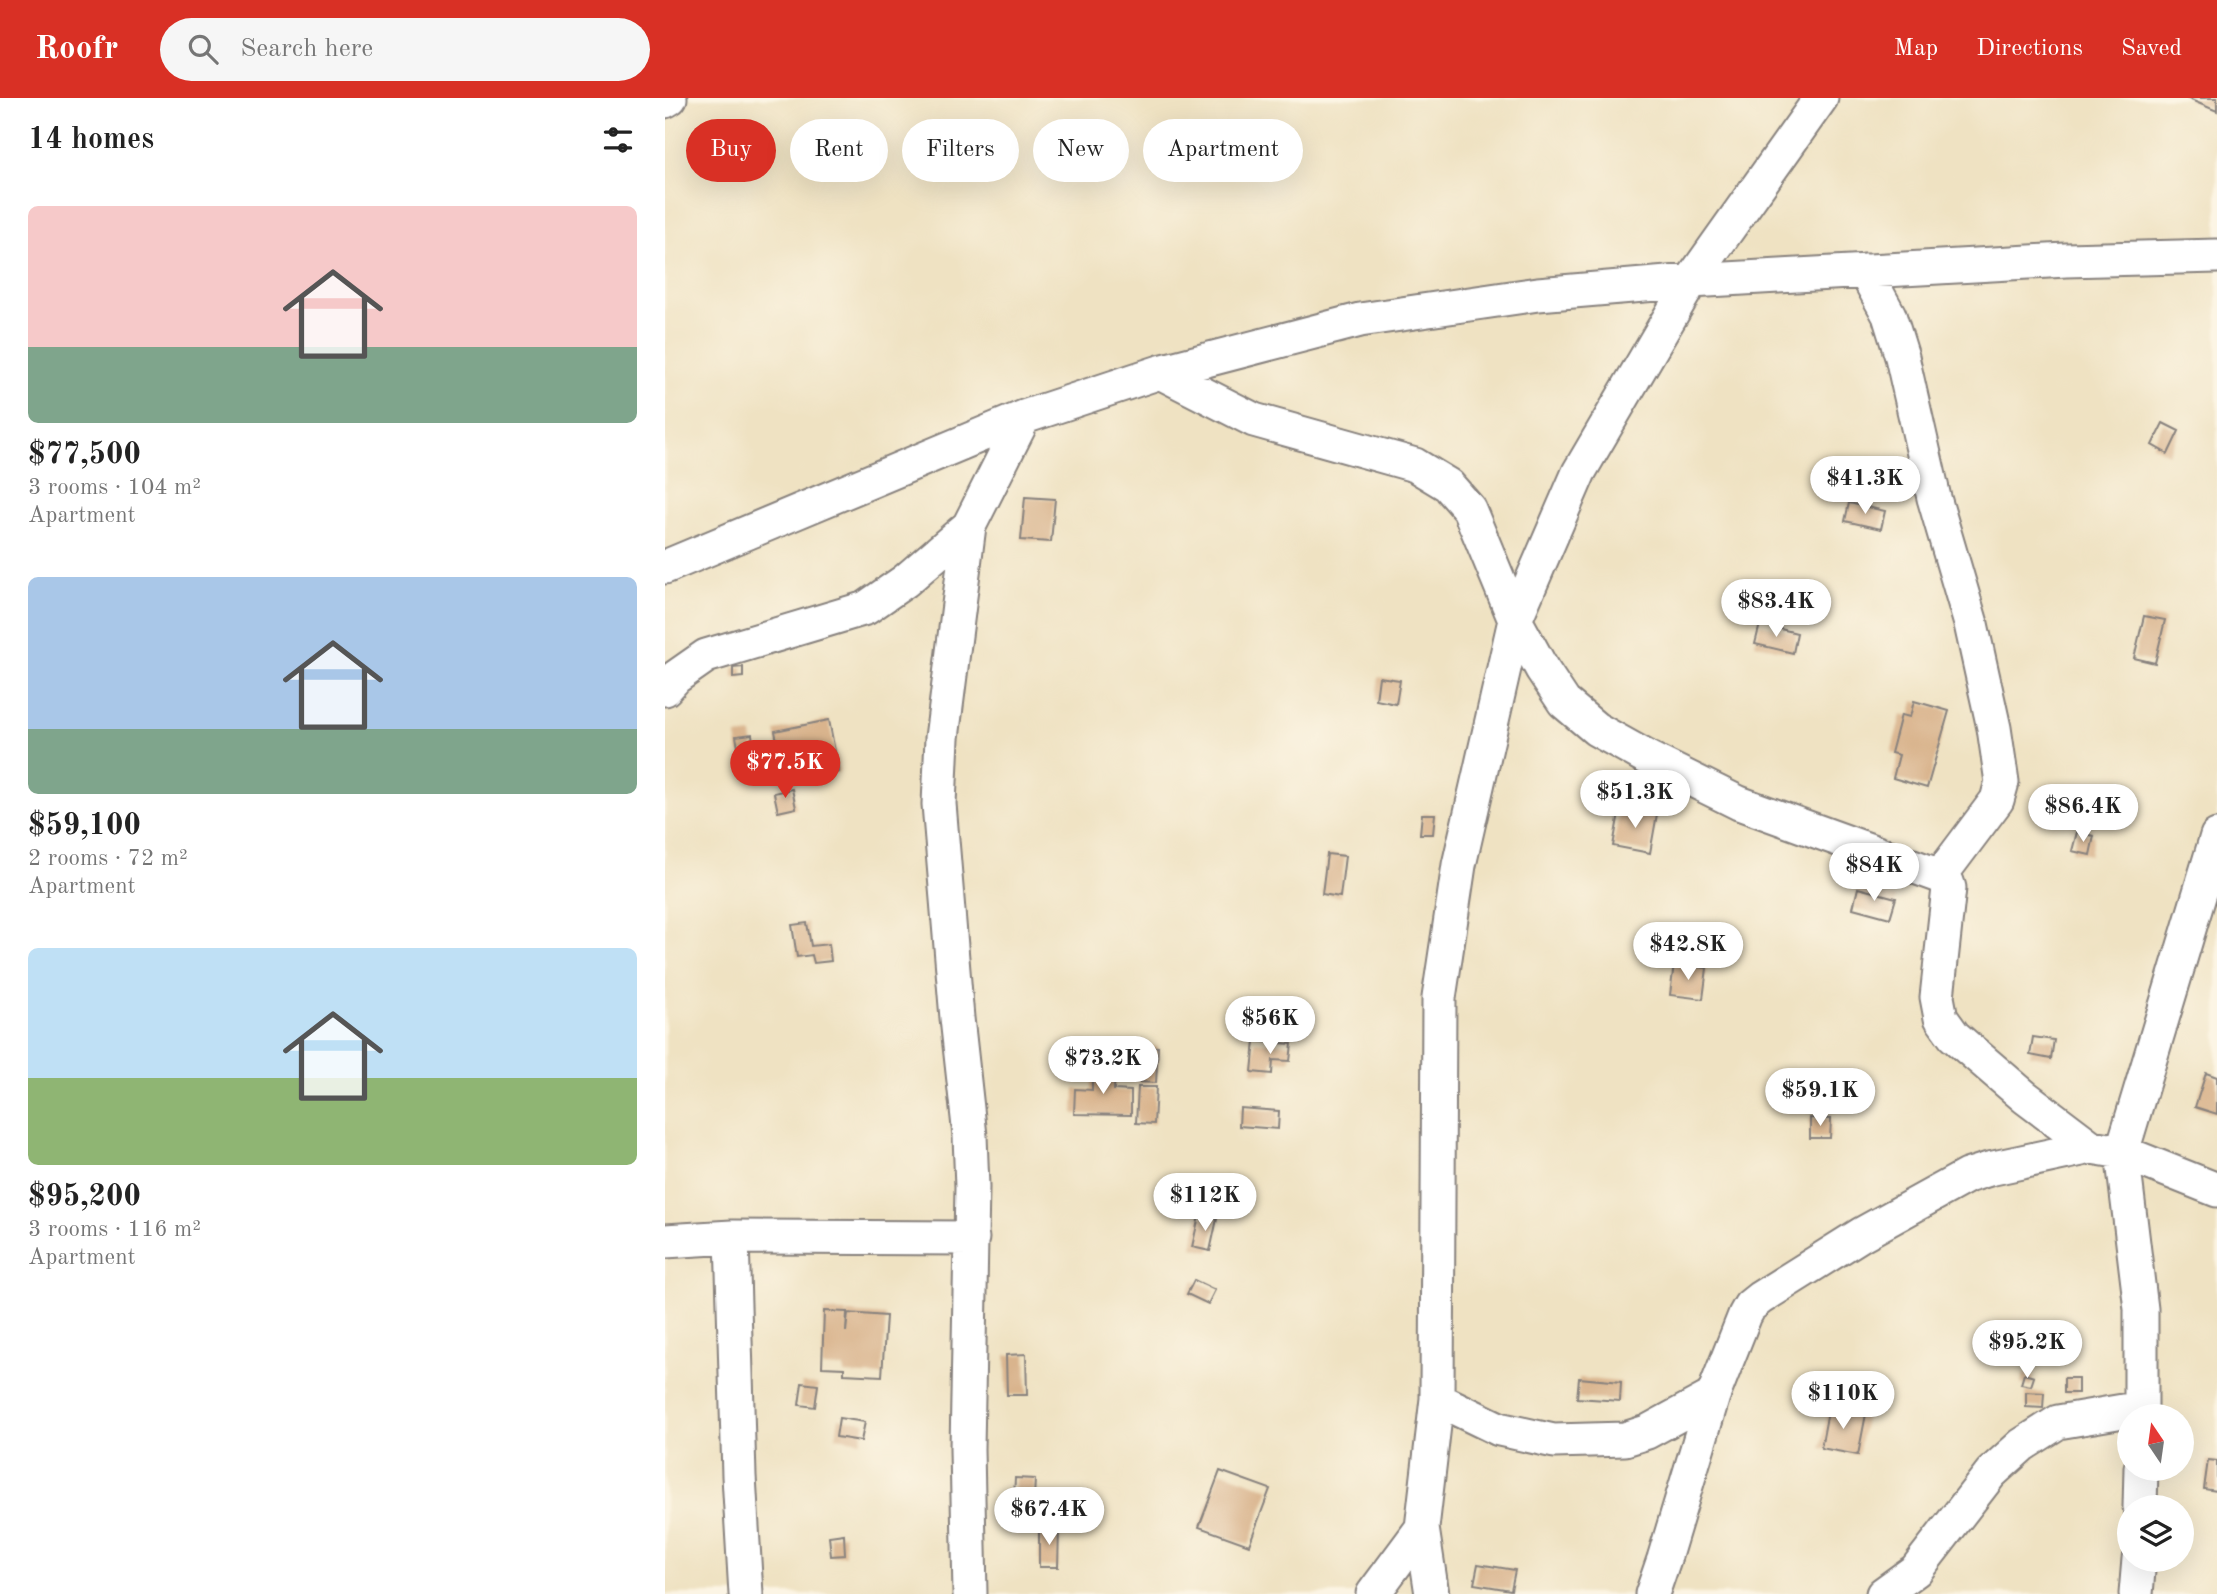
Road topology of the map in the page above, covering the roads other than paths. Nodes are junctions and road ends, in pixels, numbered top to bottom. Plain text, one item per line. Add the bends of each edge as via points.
1 (670, 98) edge
2 (1821, 98) edge
3 (665, 101) edge
4 (2217, 256) edge
5 (1864, 271) junction
6 (1692, 281) junction
7 (1160, 372) junction
8 (1024, 416) junction
9 (969, 526) junction
10 (665, 567) edge
11 (1515, 620) junction
12 (665, 689) edge
13 (2217, 836) edge
14 (1940, 876) junction
15 (2106, 1149) junction
16 (2217, 1190) edge
17 (732, 1237) junction
18 (972, 1238) junction
19 (665, 1241) edge
20 (1713, 1396) junction
21 (1437, 1399) junction
22 (2141, 1404) edge
23 (2117, 1415) edge
24 (1422, 1528) junction
25 (2138, 1572) edge
26 (746, 1594) edge
27 (971, 1594) edge
28 (1373, 1594) edge
29 (1432, 1594) edge
30 (1652, 1594) edge
31 (1883, 1594) edge
32 (2136, 1594) edge

1 - 3 street
2 - 6 street
4 - 5 street
5 - 6 street
5 - 14 street via 1889,315 1902,357 1934,498 1971,624 2002,782 1997,800
6 - 7 street via 1538,294 1360,320
6 - 11 street via 1579,472
7 - 8 street
7 - 11 street via 1254,421 1415,465 1448,485 1469,509
8 - 9 street
8 - 10 street
9 - 12 street via 866,608 706,656
9 - 18 street via 942,738 940,804 970,1136
11 - 14 street via 1564,702 1596,729 1739,803
11 - 21 street via 1459,865 1439,998
13 - 15 street
14 - 15 street via 1949,888 1937,997 1941,1018 1954,1036 2025,1097
15 - 16 street
15 - 20 street via 1967,1176 1760,1298 1745,1315
15 - 22 street via 2141,1309
17 - 18 street
17 - 19 street
17 - 26 street
18 - 27 street via 967,1449
20 - 21 street via 1625,1439 1555,1441 1499,1429
20 - 30 street
21 - 24 street
23 - 31 street via 2058,1422 2022,1445 1991,1473 1916,1570
24 - 28 street
24 - 29 street
25 - 32 street

